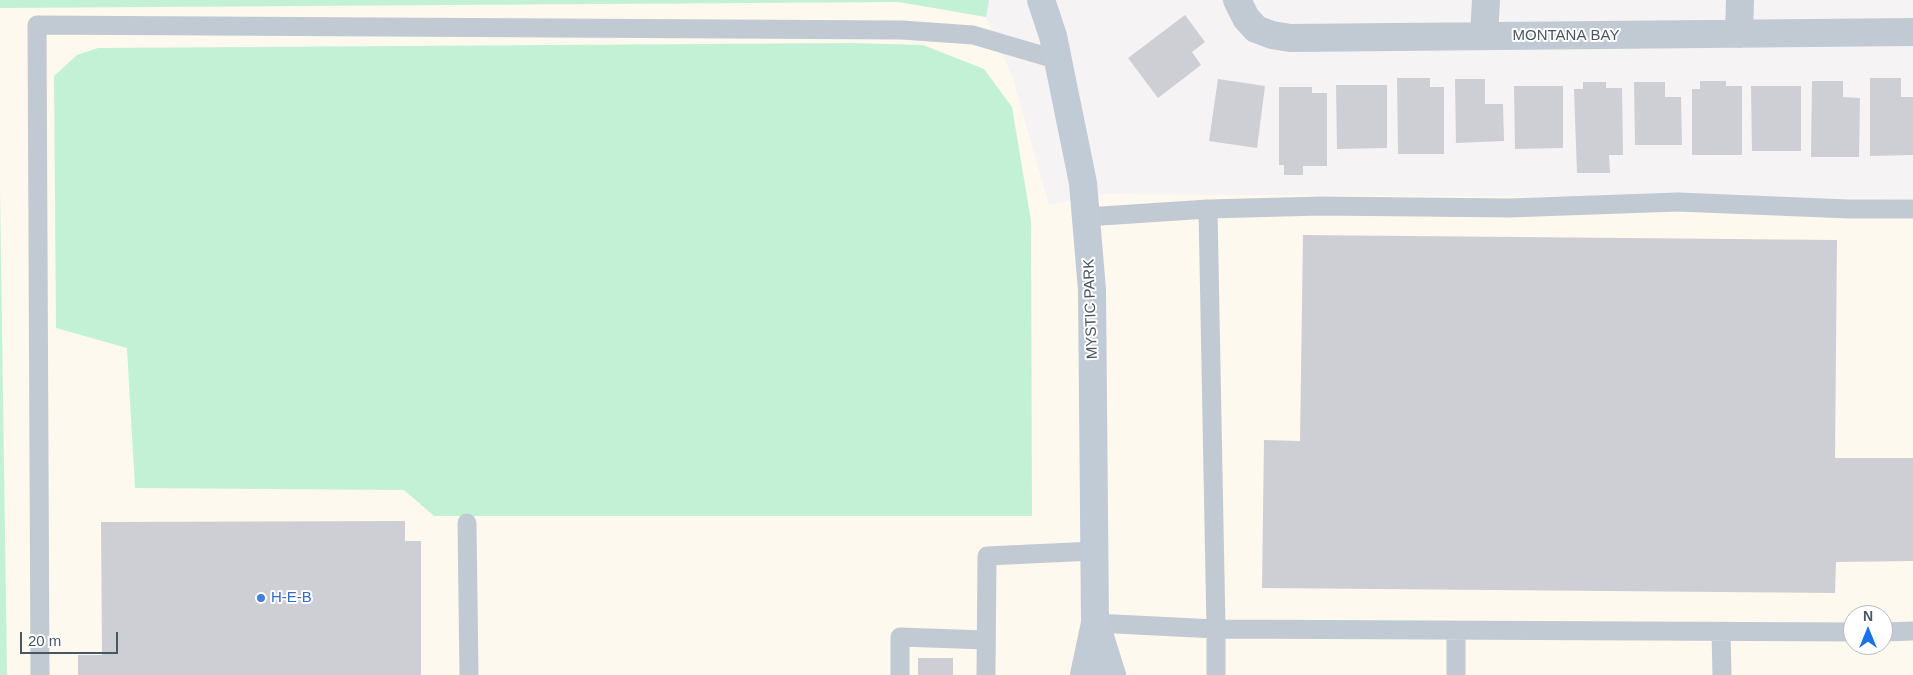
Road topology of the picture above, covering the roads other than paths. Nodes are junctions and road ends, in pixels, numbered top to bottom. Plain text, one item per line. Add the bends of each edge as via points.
1 (1041, 0) edge
2 (1237, 0) edge
3 (1486, 0) edge
4 (1740, 0) edge
5 (1913, 32) edge
6 (1739, 34) junction
7 (1484, 36) junction
8 (1058, 60) junction
9 (1913, 208) edge
10 (1208, 209) junction
11 (1086, 217) junction
12 (467, 523) dead end
13 (1094, 551) junction
14 (1095, 624) junction
15 (1216, 629) junction
16 (1456, 630) junction
17 (1913, 631) edge
18 (1721, 632) junction
19 (1843, 632) edge
20 (1893, 632) edge
21 (986, 640) junction
22 (40, 675) edge
23 (469, 675) edge
24 (900, 675) edge
25 (986, 675) edge
26 (1084, 675) edge
27 (1112, 675) edge
28 (1216, 675) edge
29 (1456, 675) edge
30 (1722, 675) edge

1 - 8 street, MYSTIC PARK
2 - 7 street, MONTANA BAY via 1256,29 1290,38
3 - 7 street
4 - 6 street
5 - 6 street, MONTANA BAY
6 - 7 street, MONTANA BAY
8 - 11 street, MYSTIC PARK via 1083,183
8 - 22 lane via 973,35 902,30 37,24
9 - 10 lane via 1849,209 1678,202 1510,208 1321,206
10 - 11 lane
10 - 15 lane
11 - 13 street, MYSTIC PARK via 1092,290
12 - 23 lane
13 - 14 street, MYSTIC PARK
13 - 21 lane via 987,556
14 - 15 lane
14 - 26 street, MYSTIC PARK
14 - 27 street, MYSTIC PARK
15 - 16 lane
15 - 28 lane
16 - 18 lane
16 - 29 lane
17 - 20 lane
18 - 19 lane
18 - 30 lane
21 - 24 lane via 900,638
21 - 25 lane

